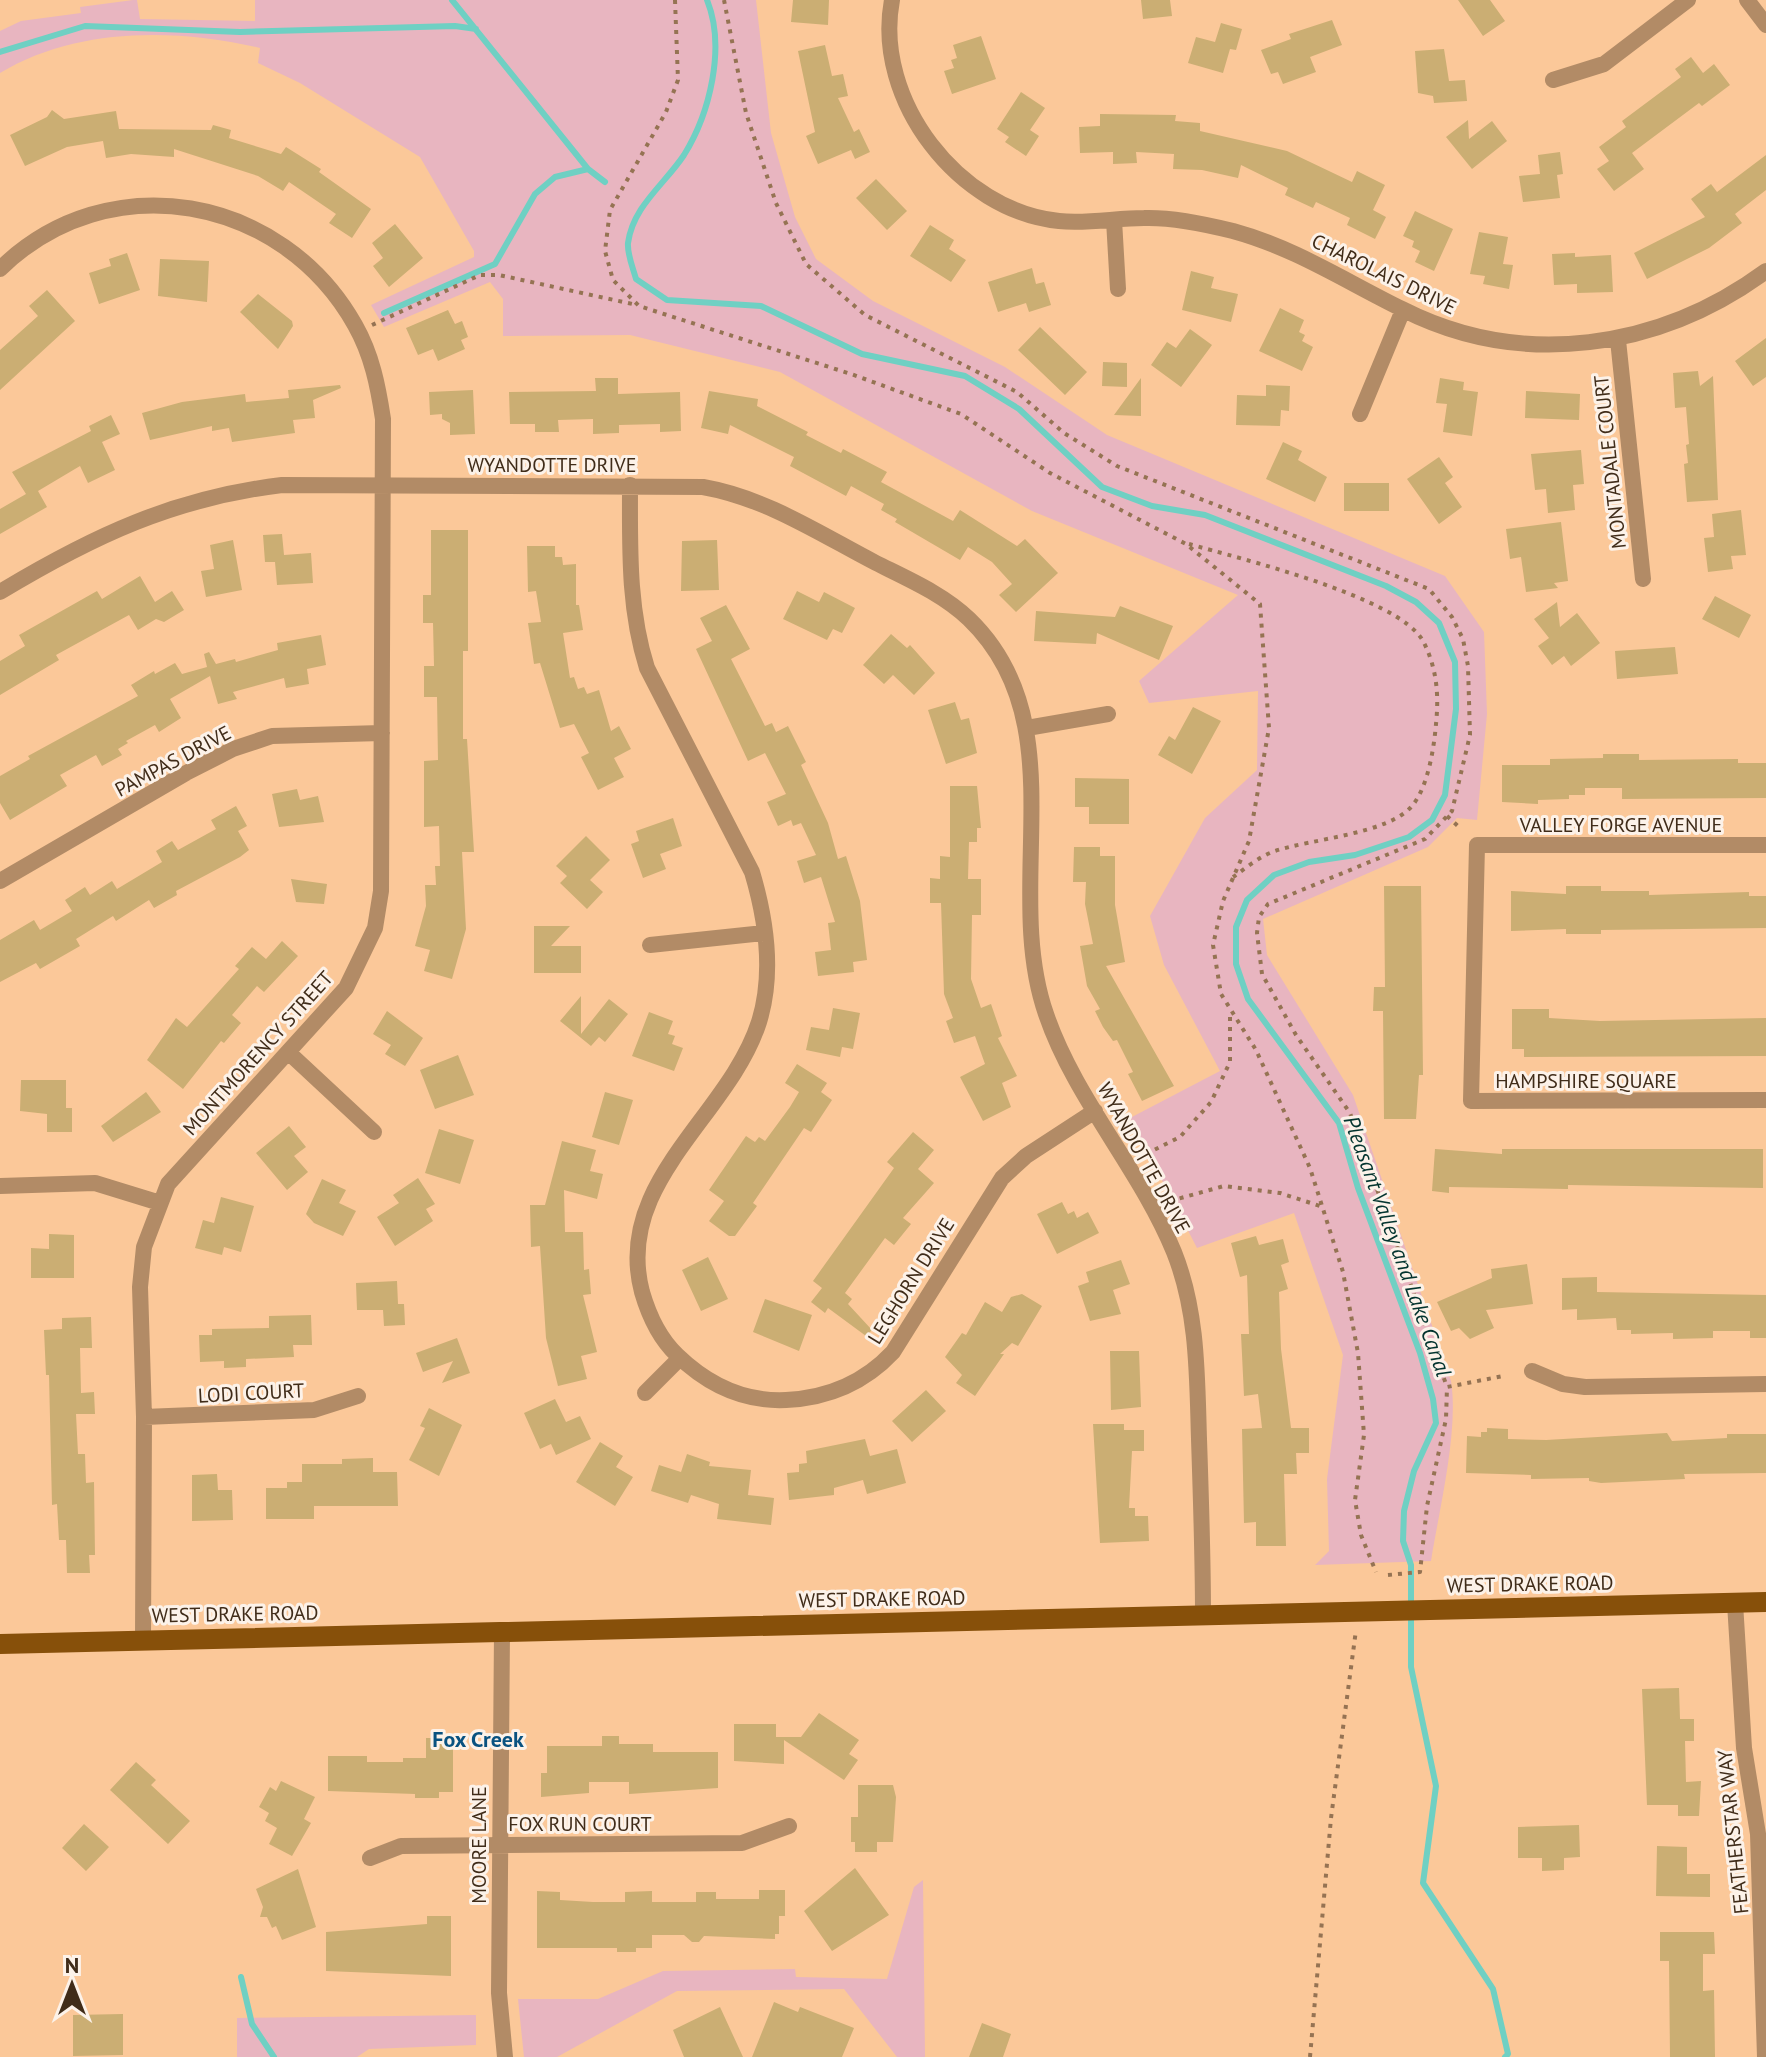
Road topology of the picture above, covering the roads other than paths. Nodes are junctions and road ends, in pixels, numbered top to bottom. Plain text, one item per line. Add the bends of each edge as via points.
1 (892, 0) edge
2 (1688, 0) edge
3 (1747, 0) edge
4 (1766, 25) edge
5 (1553, 80) dead end
6 (1114, 220) junction
7 (0, 269) edge
8 (1766, 271) edge
9 (1118, 289) dead end
10 (1403, 310) junction
11 (1618, 340) junction
12 (1360, 414) dead end
13 (383, 484) junction
14 (630, 485) junction
15 (1643, 579) dead end
16 (0, 592) edge
17 (1108, 714) dead end
18 (1027, 728) junction
19 (382, 733) junction
20 (1477, 845) joint
21 (1766, 845) edge
22 (0, 881) edge
23 (764, 933) junction
24 (650, 945) dead end
25 (288, 1052) junction
26 (1766, 1100) edge
27 (1095, 1111) junction
28 (374, 1132) dead end
29 (0, 1186) edge
30 (160, 1203) junction
31 (680, 1358) junction
32 (1532, 1371) dead end
33 (1766, 1384) edge
34 (645, 1393) dead end
35 (358, 1396) dead end
36 (144, 1417) junction
37 (1766, 1602) edge
38 (1735, 1603) junction
39 (1203, 1615) junction
40 (502, 1632) junction
41 (143, 1641) junction
42 (0, 1644) edge
43 (789, 1826) dead end
44 (1761, 1826) edge
45 (499, 1844) junction
46 (370, 1858) dead end
47 (505, 2057) edge
48 (1765, 2057) edge

1 - 6 street, CHAROLAIS DRIVE via 894,72 904,102 919,131 947,163 1013,210 1058,221
2 - 5 street via 1604,64
3 - 4 street
6 - 9 street
6 - 10 street, CHAROLAIS DRIVE via 1193,223 1277,245 1321,263
7 - 13 street, MONTMORENCY STREET via 32,242 85,215 135,204 192,209 262,234 333,292 359,332 377,381
8 - 11 street, CHAROLAIS DRIVE via 1685,318
10 - 11 street, CHAROLAIS DRIVE via 1447,329 1511,343
10 - 12 street
11 - 15 street, MONTADALE COURT
13 - 14 street, WYANDOTTE DRIVE
13 - 16 street, WYANDOTTE DRIVE via 282,485 196,499 108,533
13 - 19 street, MONTMORENCY STREET
14 - 18 street, WYANDOTTE DRIVE via 703,487 756,500 946,601 968,618 1005,665
14 - 23 street, LEGHORN DRIVE via 631,602 637,636 647,668 752,872
17 - 18 street
18 - 27 street, WYANDOTTE DRIVE via 1029,921 1036,978 1059,1047
19 - 22 street, PAMPAS DRIVE via 272,736 233,749
19 - 25 street, MONTMORENCY STREET via 381,891 375,928 346,988
20 - 21 street, VALLEY FORGE AVENUE
20 - 26 street, HAMPSHIRE SQUARE via 1471,1101
23 - 24 street
23 - 31 street, LEGHORN DRIVE via 767,979 758,1026 730,1078 647,1202 638,1240 646,1308
25 - 28 street
25 - 30 street, MONTMORENCY STREET via 190,1158
27 - 31 street, LEGHORN DRIVE via 1002,1178 893,1352 851,1385 800,1399 757,1398 720,1388
27 - 39 street, WYANDOTTE DRIVE via 1160,1224 1190,1298 1197,1370
29 - 30 street via 95,1183
30 - 36 street, MONTMORENCY STREET via 144,1247 140,1287
31 - 34 street
32 - 33 street via 1585,1387
35 - 36 street, LODI COURT via 314,1410
36 - 41 street, MONTMORENCY STREET
37 - 38 main road, WEST DRAKE ROAD
38 - 39 main road, WEST DRAKE ROAD
38 - 44 street, FEATHERSTAR WAY via 1744,1748
39 - 40 main road, WEST DRAKE ROAD
40 - 41 main road, WEST DRAKE ROAD
40 - 45 street, MOORE LANE
41 - 42 main road, WEST DRAKE ROAD
43 - 45 street, FOX RUN COURT via 742,1843
44 - 48 street, FEATHERSTAR WAY
45 - 46 street, FOX RUN COURT via 401,1846
45 - 47 street, MOORE LANE via 499,1993

